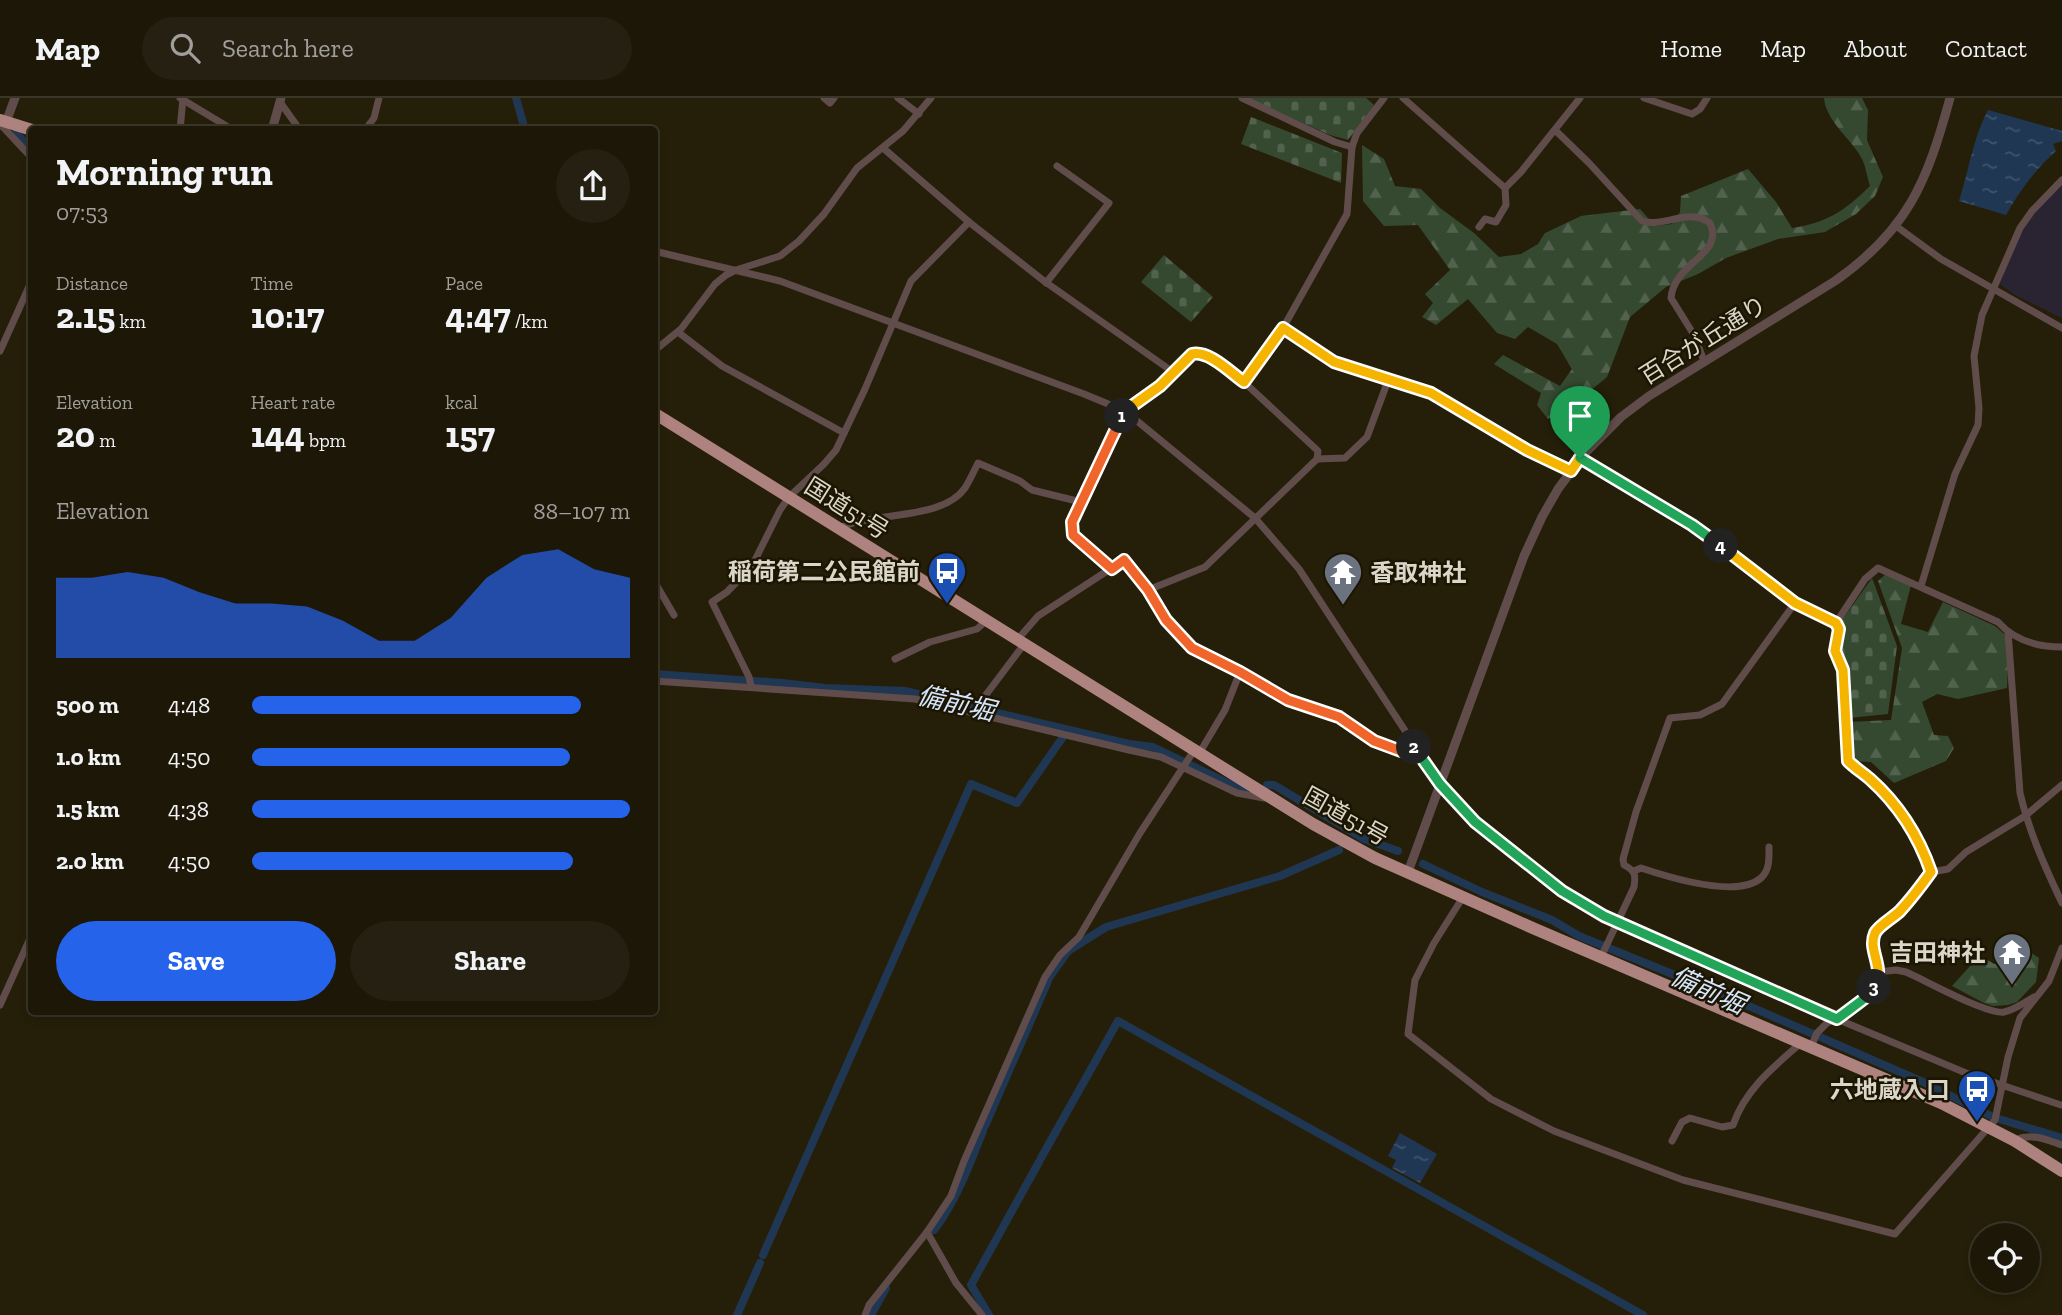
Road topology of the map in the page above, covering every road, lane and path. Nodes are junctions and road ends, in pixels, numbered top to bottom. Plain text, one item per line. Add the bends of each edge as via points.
1 (15, 98) edge
2 (379, 98) edge
3 (824, 98) edge
4 (834, 98) edge
5 (898, 98) edge
6 (931, 98) edge
7 (1242, 98) edge
8 (1384, 98) edge
9 (1403, 98) edge
10 (1580, 98) edge
11 (1644, 98) edge
12 (1707, 98) edge
13 (1950, 98) edge
14 (182, 99) edge
15 (281, 100) edge
16 (919, 114) junction
17 (2, 122) edge
18 (180, 126) edge
19 (226, 126) edge
20 (273, 126) edge
21 (297, 126) edge
22 (368, 126) edge
23 (28, 129) edge
24 (1555, 130) junction
25 (1352, 147) junction
26 (883, 148) junction
27 (28, 153) edge
28 (1057, 166) dead end
29 (2062, 180) edge
30 (1505, 188) junction
31 (969, 222) junction
32 (1896, 226) junction
33 (1479, 227) dead end
34 (658, 252) edge
35 (736, 270) junction
36 (1046, 283) junction
37 (1993, 288) junction
38 (28, 289) edge
39 (893, 322) junction
40 (1283, 328) junction
41 (2062, 328) edge
42 (678, 332) junction
43 (658, 348) edge
44 (0, 351) edge
45 (1704, 361) junction
46 (1173, 372) junction
47 (1389, 378) junction
48 (1244, 382) junction
49 (1125, 411) junction
50 (658, 415) edge
51 (844, 433) junction
52 (1580, 458) junction
53 (1317, 459) junction
54 (1571, 471) junction
55 (789, 496) junction
56 (1081, 502) junction
57 (1255, 518) junction
58 (840, 528) junction
59 (1112, 569) junction
60 (1921, 586) junction
61 (658, 588) edge
62 (1148, 590) junction
63 (1795, 603) junction
64 (674, 615) dead end
65 (987, 620) junction
66 (1836, 623) junction
67 (2008, 632) junction
68 (1021, 641) junction
69 (2062, 647) edge
70 (895, 659) dead end
71 (1240, 672) junction
72 (658, 681) edge
73 (750, 682) junction
74 (978, 709) junction
75 (1412, 743) junction
76 (1190, 758) junction
77 (1440, 784) junction
78 (2062, 785) edge
79 (1275, 799) junction
80 (2025, 816) junction
81 (1769, 847) dead end
82 (1634, 871) junction
83 (1408, 872) junction
84 (1931, 872) junction
85 (1464, 896) junction
86 (2062, 903) edge
87 (1618, 922) junction
88 (28, 943) edge
89 (2062, 948) edge
90 (1604, 950) junction
91 (1879, 972) junction
92 (2038, 996) junction
93 (0, 1005) edge
94 (1837, 1019) junction
95 (1811, 1041) junction
96 (2001, 1086) junction
97 (2061, 1105) edge
98 (1989, 1127) junction
99 (1672, 1141) dead end
100 (2014, 1141) junction
101 (2062, 1145) edge
102 (2062, 1171) edge
103 (927, 1232) junction
104 (864, 1315) edge
105 (982, 1315) edge

1 - 17 street
2 - 22 street
3 - 4 street via 830,103
5 - 16 street
6 - 16 street
7 - 25 street
8 - 25 street
9 - 30 street
10 - 24 street
11 - 12 street via 1692,114
13 - 32 street, 百合が丘通り via 1925,178
14 - 18 street
14 - 19 street
15 - 20 street
15 - 21 street
16 - 26 street
17 - 23 highway
17 - 27 street
24 - 30 street
24 - 45 street via 1642,221 1693,216 1710,223 1712,242 1681,273 1671,293
25 - 40 street via 1347,214
26 - 31 street
26 - 35 street via 857,168 799,241 780,256
28 - 36 street via 1109,203
29 - 37 street via 2020,228
30 - 33 street via 1506,205 1496,222 1485,219
31 - 36 street
31 - 39 street via 911,281
32 - 37 street via 1941,260
32 - 45 street, 百合が丘通り via 1849,271
34 - 35 street
35 - 39 street
35 - 42 street via 715,284
36 - 46 street
37 - 41 street
37 - 60 street via 1975,347 1978,425 1955,474
38 - 44 street
39 - 49 street
39 - 51 street
40 - 47 street via 1334,362
40 - 48 street
42 - 43 street
42 - 51 street via 722,366
45 - 52 street, 百合が丘通り via 1633,408
46 - 48 street via 1198,353
46 - 49 street
47 - 53 street via 1367,438 1345,458
47 - 54 street via 1431,393
48 - 53 street via 1318,451
49 - 56 street
49 - 57 street
50 - 55 highway, 国道51号
51 - 55 street via 824,464
52 - 54 street, 百合が丘通り
52 - 63 street via 1692,525
53 - 57 street
54 - 77 street, 百合が丘通り via 1524,556
55 - 58 highway, 国道51号
55 - 73 street via 752,566 712,602
56 - 58 street via 1032,490 978,463 964,490 947,501 912,514 852,522
56 - 59 street via 1072,522 1073,535
57 - 62 street via 1205,567
57 - 75 street via 1299,569
58 - 65 highway, 国道51号
59 - 62 street via 1124,560
59 - 68 street via 1038,616
60 - 66 street via 1878,568 1865,579
60 - 67 street via 1998,622
61 - 64 street
62 - 71 street via 1166,620 1192,648
63 - 66 street
63 - 82 street via 1722,705 1700,715 1670,718 1623,859
65 - 68 highway, 国道51号
65 - 70 street via 977,629 930,642
66 - 84 street via 1848,761 1871,780 1911,827
67 - 69 street via 2035,644
67 - 80 street via 2016,767
68 - 74 street
68 - 76 highway, 国道51号
71 - 75 street via 1288,700 1339,717 1388,748 1401,751
71 - 76 street via 1225,710
72 - 73 street
73 - 74 street
74 - 76 street via 1129,750
75 - 77 street
76 - 79 highway, 国道51号
76 - 79 street via 1237,793
76 - 103 street via 1079,937 1045,977 951,1196
77 - 83 street, 百合が丘通り
77 - 87 street via 1475,822 1538,874 1586,907
78 - 80 street
79 - 83 highway, 国道51号 via 1313,824
80 - 84 street via 1966,852 1948,869
80 - 86 street
81 - 82 street via 1767,869 1760,879 1732,887 1686,881 1641,868
82 - 87 street via 1634,887
83 - 85 highway, 国道51号
84 - 91 street via 1898,913 1877,930 1873,940
85 - 90 highway, 国道51号
85 - 98 street via 1415,980 1408,1034 1492,1099 1554,1131 1683,1180 1895,1234
87 - 90 street
87 - 94 street
88 - 93 street
89 - 92 street
90 - 95 highway, 国道51号
91 - 92 street via 1906,972 1999,1012
91 - 94 street via 1865,998
92 - 96 street via 2020,1018
94 - 95 street via 1826,1023
94 - 96 street
95 - 98 highway, 国道51号
95 - 99 street via 1760,1081 1733,1125 1690,1118 1682,1122
96 - 97 street
96 - 98 street via 1995,1121
98 - 100 highway, 国道51号
100 - 101 street via 2036,1136
100 - 102 highway, 国道51号
103 - 104 street
103 - 105 street via 956,1283

